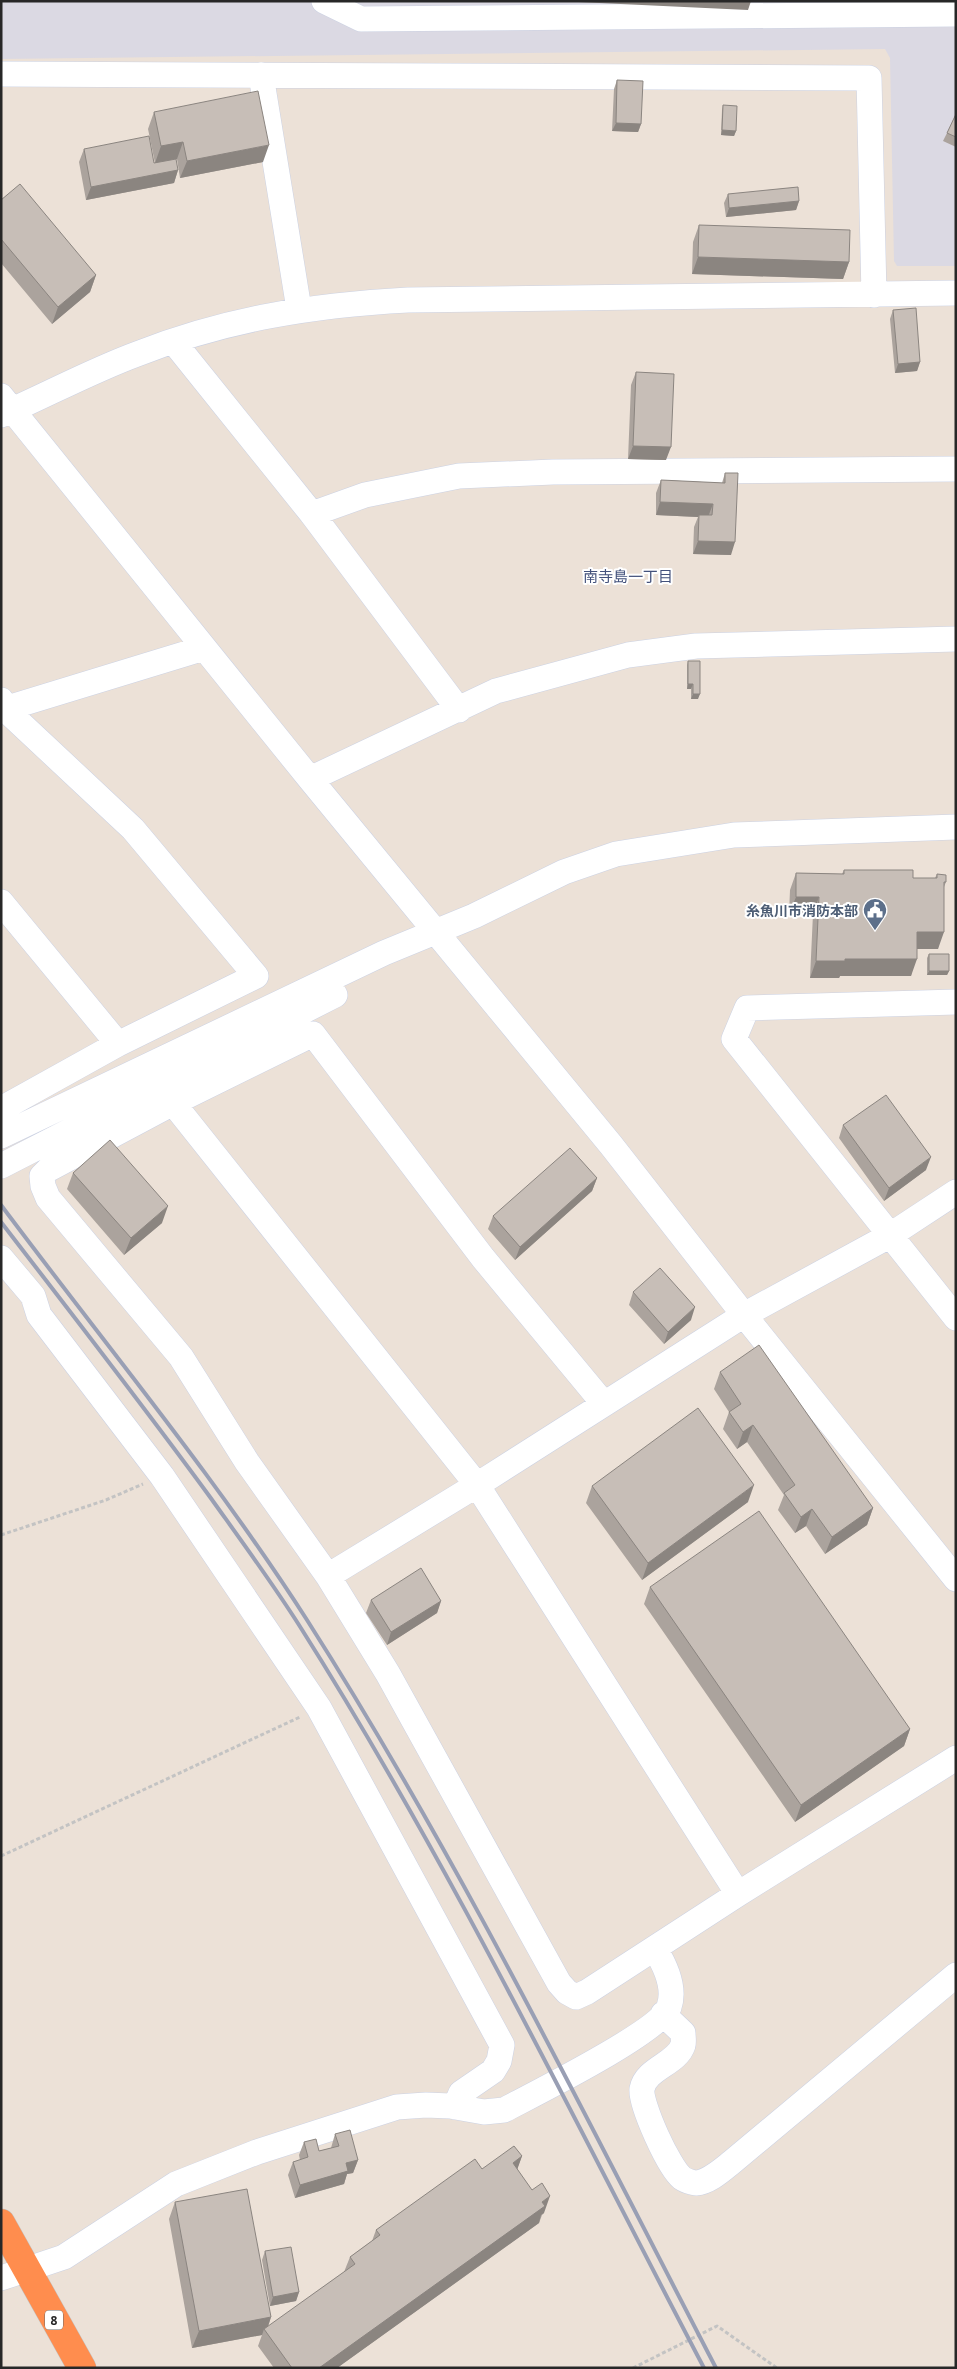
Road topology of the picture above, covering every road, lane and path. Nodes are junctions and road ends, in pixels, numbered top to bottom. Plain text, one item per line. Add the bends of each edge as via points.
1 (324, 1) edge
2 (956, 14) edge
3 (1, 74) edge
4 (261, 75) junction
5 (956, 293) edge
6 (874, 295) junction
7 (299, 309) junction
8 (173, 340) junction
9 (5, 407) edge
10 (956, 469) edge
11 (312, 514) junction
12 (956, 638) edge
13 (204, 648) junction
14 (2, 706) edge
15 (459, 710) junction
16 (310, 779) junction
17 (956, 827) edge
18 (1, 902) edge
19 (437, 933) junction
20 (956, 1002) edge
21 (118, 1044) junction
22 (172, 1103) junction
23 (1, 1109) edge
24 (1, 1136) edge
25 (1, 1166) edge
26 (956, 1192) edge
27 (889, 1236) junction
28 (1, 1258) edge
29 (744, 1315) junction
30 (956, 1318) edge
31 (604, 1404) junction
32 (162, 1476) junction
33 (476, 1485) junction
34 (1, 1535) edge
35 (328, 1576) junction
36 (956, 1579) edge
37 (319, 1708) junction
38 (956, 1758) edge
39 (1, 1856) edge
40 (738, 1894) junction
41 (655, 1949) junction
42 (956, 1975) edge
43 (663, 2014) junction
44 (455, 2107) junction
45 (1, 2223) edge
46 (27, 2271) junction
47 (1, 2278) edge
48 (82, 2368) edge
49 (632, 2368) edge
50 (777, 2368) edge

1 - 2 street via 361,19
3 - 4 street
4 - 6 street via 869,78
4 - 7 street
5 - 6 street
6 - 7 street via 408,300
7 - 8 street
8 - 9 street
8 - 11 street
9 - 13 street
10 - 11 street via 553,472 459,476 365,495
11 - 15 street
12 - 15 street via 696,646 628,655 496,691
13 - 14 street
13 - 16 street
14 - 21 street via 133,829 256,976
15 - 16 street
16 - 19 street
17 - 19 street via 734,835 616,854 564,872
18 - 21 street
19 - 24 street via 384,953
19 - 25 street via 391,966
19 - 29 street via 611,1145
20 - 27 street via 747,1008 734,1039
21 - 23 street
22 - 31 street via 313,1034 483,1258
22 - 33 street
22 - 35 street via 49,1169 42,1176 42,1186 48,1198 181,1358 248,1462
26 - 27 street
27 - 29 street
27 - 30 street
28 - 32 street via 32,1296 39,1315
29 - 31 street
29 - 36 street
31 - 33 street
32 - 34 path via 106,1500
32 - 37 street
33 - 35 street
33 - 40 street
35 - 41 street via 388,1674 559,1983 576,1997
37 - 39 path
37 - 44 street via 502,2045 493,2072 462,2093
38 - 40 street
40 - 41 street
41 - 43 street via 670,1982 669,2006
42 - 43 street via 715,2176 696,2183 682,2178 674,2168 642,2102 642,2088 646,2080 683,2045 683,2033
43 - 44 street via 643,2034 504,2110 484,2112
44 - 46 street via 397,2108 207,2170 176,2184 64,2257
45 - 46 highway, 8
46 - 47 street
46 - 48 highway, 8
49 - 50 path via 718,2326

